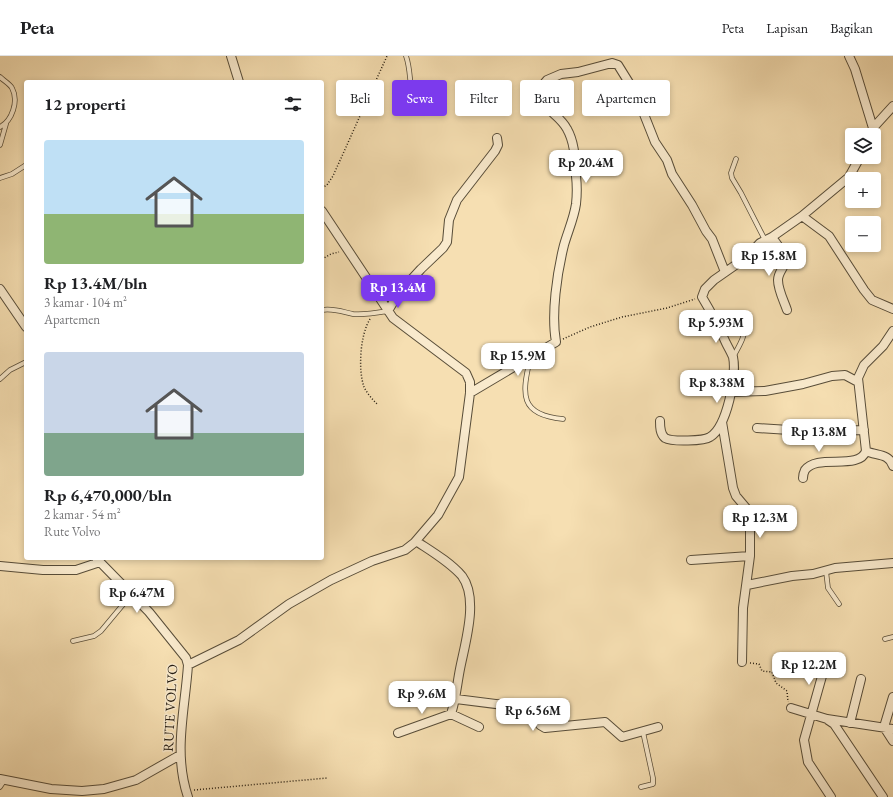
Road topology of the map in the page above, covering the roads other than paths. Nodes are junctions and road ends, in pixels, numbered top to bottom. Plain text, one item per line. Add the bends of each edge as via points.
1 (232, 56) edge
2 (406, 56) edge
3 (849, 56) edge
4 (0, 77) edge
5 (238, 80) edge
6 (410, 80) edge
7 (893, 106) edge
8 (6, 124) junction
9 (0, 127) edge
10 (870, 128) edge
11 (874, 128) edge
12 (497, 138) dead end
13 (0, 145) edge
14 (736, 159) dead end
15 (856, 164) edge
16 (24, 166) edge
17 (0, 178) edge
18 (324, 214) edge
19 (802, 216) junction
20 (768, 239) junction
21 (725, 272) junction
22 (0, 289) edge
23 (893, 309) edge
24 (324, 310) edge
25 (787, 310) dead end
26 (388, 311) junction
27 (748, 319) dead end
28 (24, 324) edge
29 (893, 331) edge
30 (732, 357) junction
31 (530, 358) junction
32 (24, 363) edge
33 (0, 379) edge
34 (858, 382) junction
35 (730, 392) junction
36 (470, 393) junction
37 (563, 419) dead end
38 (660, 421) dead end
39 (722, 422) junction
40 (757, 428) dead end
41 (864, 430) junction
42 (866, 451) junction
43 (893, 466) edge
44 (803, 478) dead end
45 (416, 541) junction
46 (750, 556) junction
47 (98, 560) edge
48 (691, 560) dead end
49 (893, 563) edge
50 (0, 566) edge
51 (826, 571) junction
52 (747, 585) junction
53 (131, 595) junction
54 (839, 604) dead end
55 (893, 636) edge
56 (885, 639) dead end
57 (73, 641) dead end
58 (742, 662) road end
59 (826, 662) dead end
60 (188, 665) junction
61 (862, 679) dead end
62 (893, 697) edge
63 (456, 699) junction
64 (791, 708) road end
65 (451, 714) junction
66 (811, 715) junction
67 (827, 719) junction
68 (850, 723) junction
69 (658, 727) dead end
70 (480, 728) dead end
71 (884, 728) junction
72 (893, 729) edge
73 (643, 732) junction
74 (398, 733) dead end
75 (893, 742) edge
76 (180, 755) junction
77 (1, 782) edge
78 (641, 787) dead end
79 (187, 794) edge
80 (831, 797) edge
81 (883, 797) edge

1 - 5 street
2 - 6 lane
3 - 10 street via 855,69
4 - 8 lane via 12,88 15,101
7 - 11 street
8 - 9 lane
8 - 13 lane
12 - 26 street via 498,145 495,151 457,200 449,220 447,242 398,294
14 - 20 lane via 731,173 732,178
15 - 19 street via 849,177
16 - 17 lane
18 - 26 street
19 - 20 street
19 - 23 street via 829,236 872,300
20 - 21 street
20 - 25 street via 782,251 785,264 778,281
21 - 30 street via 705,289 702,297
21 - 31 street via 712,239 672,174 667,160 655,142 641,104 618,65 612,63 562,74 547,80 541,86 541,99 566,127 573,142 576,203 560,261 554,320 556,342
22 - 28 street
24 - 26 lane via 353,314
26 - 36 street via 393,318 466,374 470,382
27 - 30 lane via 740,345
29 - 34 street via 883,346 864,365
30 - 35 street via 734,378
31 - 36 street
31 - 37 lane via 524,391 530,408 541,415
32 - 33 lane
34 - 35 street via 845,375 832,376 765,390
34 - 41 street
35 - 39 street
36 - 45 street via 459,477 438,515
38 - 39 street via 660,432 665,438 691,440 709,438
39 - 46 street via 733,488 750,518
40 - 41 street via 805,431
41 - 42 street
42 - 43 street via 885,456
42 - 44 street via 854,460 811,465 805,470
45 - 60 street via 405,550 372,561 331,580 289,604 239,640
45 - 63 street via 448,564 468,586 468,624
46 - 48 street
46 - 52 street
47 - 50 street via 76,570
47 - 53 street, RUTE VOLVO
49 - 51 street
51 - 52 street
51 - 54 lane via 828,588
52 - 58 street via 743,608
53 - 57 lane via 101,631 94,636
53 - 60 street, RUTE VOLVO via 149,612 186,658
55 - 56 lane
59 - 66 street
60 - 76 street, RUTE VOLVO
61 - 68 street
62 - 71 street
63 - 65 street
63 - 73 street via 535,709 540,725 545,728 605,722 622,737
64 - 66 street
65 - 70 street
65 - 74 street
66 - 67 street
66 - 80 street via 804,740 805,752 808,762
67 - 68 street
67 - 81 street via 834,724
68 - 71 street
69 - 73 street
71 - 72 street
71 - 75 street
73 - 78 lane via 654,778 653,784
76 - 77 street via 136,780 104,789 82,792 51,790
76 - 79 street, RUTE VOLVO

